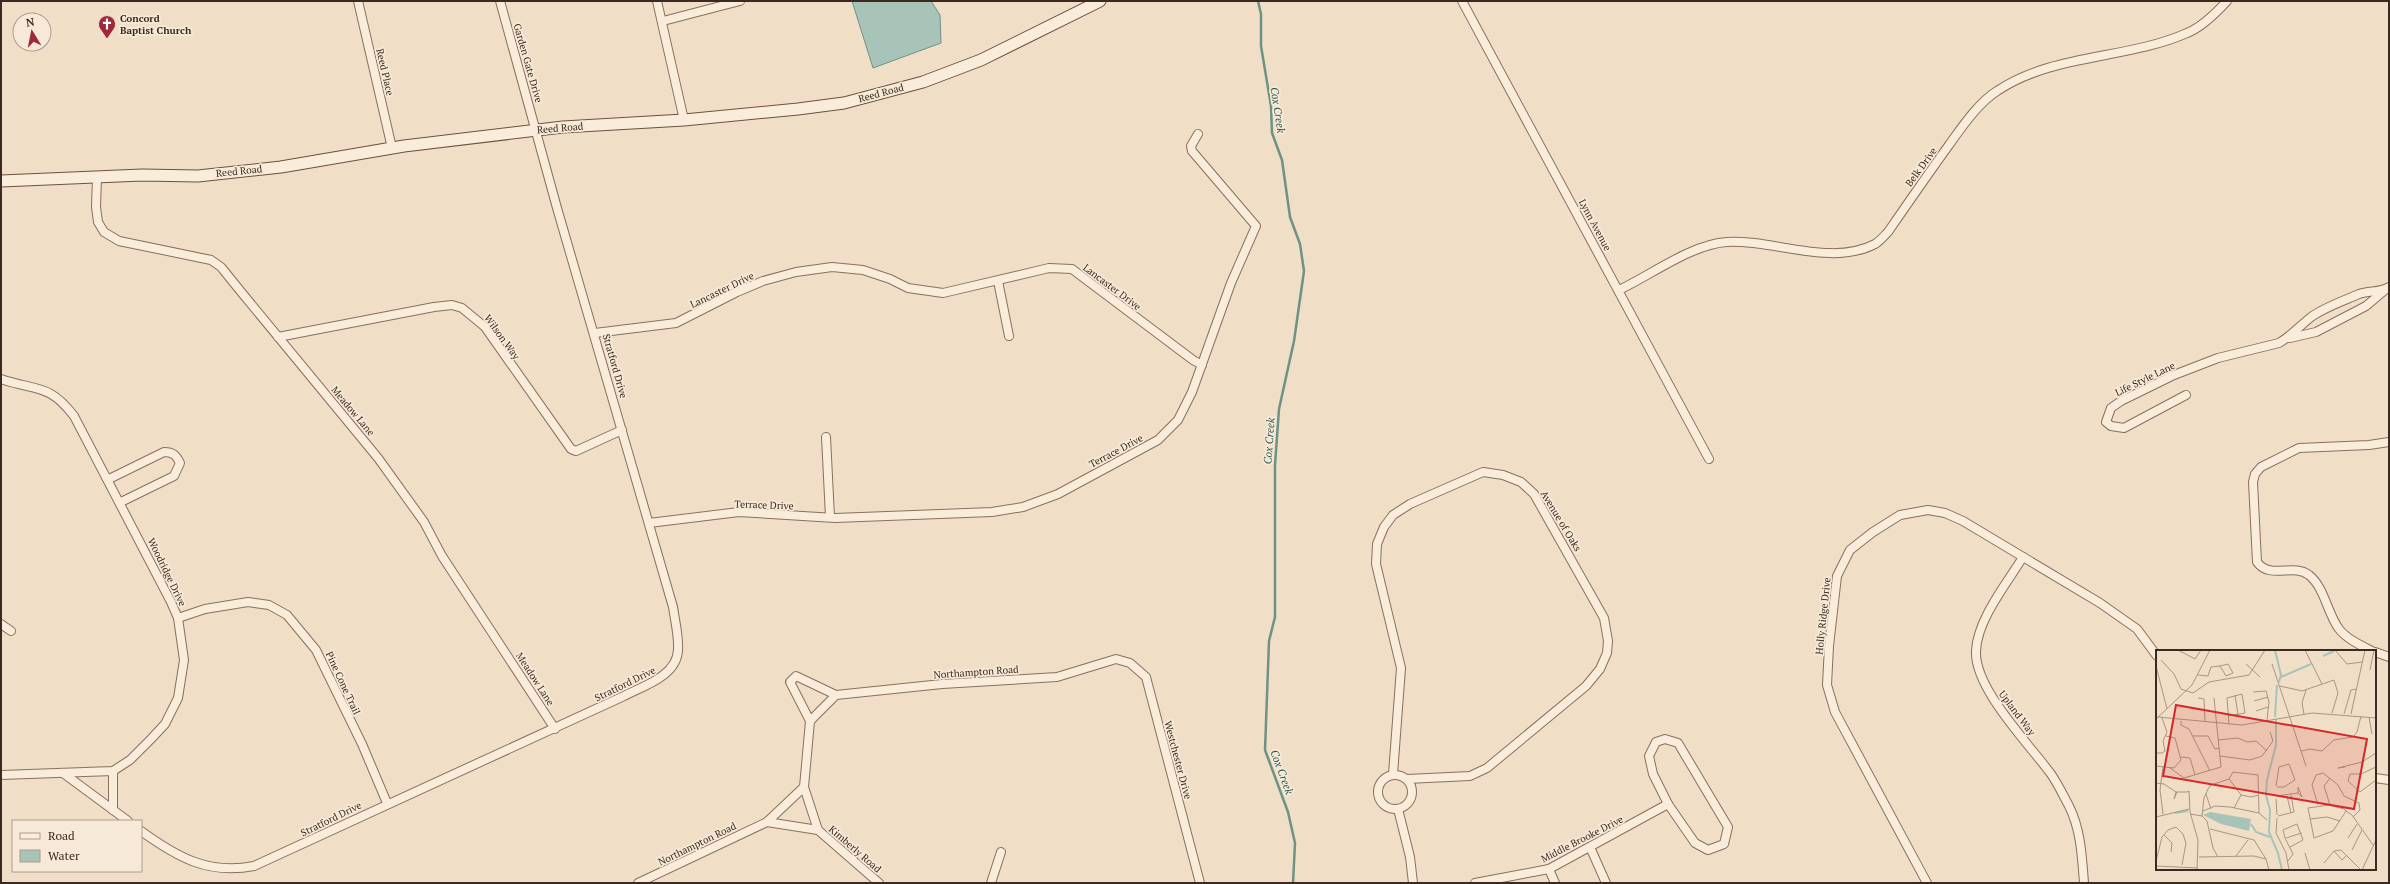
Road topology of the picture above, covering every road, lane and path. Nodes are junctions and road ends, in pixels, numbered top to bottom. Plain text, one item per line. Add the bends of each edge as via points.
1 (358, 1) edge
2 (500, 1) edge
3 (657, 1) edge
4 (740, 1) edge
5 (1100, 1) edge
6 (1462, 1) edge
7 (2227, 1) edge
8 (663, 20) junction
9 (684, 120) junction
10 (537, 130) junction
11 (1198, 134) dead end
12 (392, 148) junction
13 (97, 177) junction
14 (1, 181) edge
15 (998, 281) junction
16 (2387, 289) edge
17 (1619, 290) junction
18 (595, 333) junction
19 (1009, 336) dead end
20 (278, 337) junction
21 (2287, 338) junction
22 (1202, 365) junction
23 (1, 379) edge
24 (2186, 395) dead end
25 (622, 430) junction
26 (826, 437) dead end
27 (2389, 442) edge
28 (1709, 459) dead end
29 (109, 479) junction
30 (121, 502) junction
31 (830, 517) junction
32 (649, 522) junction
33 (2023, 557) junction
34 (178, 618) junction
35 (1, 624) edge
36 (11, 631) dead end
37 (2370, 650) edge
38 (2376, 652) edge
39 (2156, 655) edge
40 (2389, 656) edge
41 (1116, 659) joint
42 (836, 695) junction
43 (810, 722) junction
44 (554, 729) junction
45 (113, 771) junction
46 (63, 773) junction
47 (1393, 774) junction
48 (1, 775) edge
49 (2376, 778) edge
50 (1408, 779) junction
51 (2389, 780) edge
52 (804, 787) junction
53 (387, 803) junction
54 (1668, 804) junction
55 (1398, 809) junction
56 (113, 810) junction
57 (127, 820) edge
58 (767, 822) junction
59 (818, 830) junction
60 (142, 832) edge
61 (1590, 848) junction
62 (1001, 852) dead end
63 (1549, 869) junction
64 (638, 883) edge
65 (879, 883) edge
66 (991, 883) edge
67 (1200, 883) edge
68 (1413, 883) edge
69 (1475, 883) edge
70 (1555, 883) edge
71 (1606, 883) edge
72 (1927, 883) edge
73 (2084, 883) edge

1 - 12 street, Reed Place
2 - 10 street, Garden Gate Drive
3 - 8 street
4 - 8 street
5 - 9 street, Reed Road via 980,60 923,82 844,103 798,110
6 - 17 street, Lynn Avenue
7 - 17 street, Belk Drive via 2188,33 2166,41 2051,67 2022,77 1996,91 1959,132 1888,232 1876,244 1859,250 1816,252 1727,242 1704,246
8 - 9 street
9 - 10 street, Reed Road
10 - 12 street, Reed Road
10 - 18 street, Stratford Drive via 557,208
11 - 22 street, Terrace Drive via 1191,146 1192,151 1256,226
12 - 13 street, Reed Road via 281,167 198,176
13 - 14 street, Reed Road
13 - 20 street, Meadow Lane via 98,222 104,232 118,241 198,255 211,260 221,267
15 - 18 street, Lancaster Drive via 943,293 927,292 908,288 863,270 832,267 796,272 763,281 676,323
15 - 19 street
15 - 22 street, Lancaster Drive via 1050,268 1072,269
16 - 21 street, Life Style Lane via 2366,306 2316,332
16 - 21 street, Life Style Lane via 2362,293 2330,306 2311,317
17 - 28 street, Lynn Avenue
18 - 25 street, Stratford Drive
20 - 25 street, Wilson Way via 452,305 462,308 484,327 571,449 576,451
20 - 44 street, Meadow Lane via 378,458 424,522 442,556
21 - 24 street, Life Style Lane via 2218,358 2174,375 2121,401 2111,408 2106,422 2111,426 2124,428
22 - 31 street, Terrace Drive via 1178,420 1158,440 1044,501 992,512
23 - 29 street, Woodridge Drive via 40,388 62,399
25 - 32 street, Stratford Drive
26 - 31 street
27 - 37 street via 2294,449 2260,466 2253,479 2257,562 2268,570 2298,571 2309,575 2339,629
29 - 30 street, Woodridge Drive
29 - 30 street via 164,452 172,452 177,457 180,464 174,476
30 - 34 street, Woodridge Drive
31 - 32 street, Terrace Drive via 739,512
32 - 44 street, Stratford Drive via 673,607 678,651 673,665 664,675
33 - 39 street, Holly Ridge Drive via 2100,603 2137,629
33 - 72 street, Holly Ridge Drive via 1962,521 1945,513 1928,510 1900,515 1873,532 1850,550 1836,576 1827,684 1834,712
33 - 73 street, Upland Way via 1982,623 1976,651 1977,666 1986,688 2052,776 2069,807 2080,841
34 - 45 street, Woodridge Drive via 184,660 178,698 165,724 152,739 130,760
34 - 53 street, Pine Cone Trail via 205,609 248,602 269,605 287,615 316,650 362,744
35 - 36 street
38 - 40 street
41 - 42 street, Northampton Road via 1057,677 942,684
41 - 67 street, Westchester Drive via 1130,663 1146,677
42 - 43 street
42 - 43 street via 796,676 790,682
43 - 52 street
44 - 53 street, Stratford Drive
45 - 46 street
45 - 56 street
46 - 48 street
46 - 56 street
47 - 50 street
47 - 50 street, Avenue of Oaks via 1401,668 1376,564 1377,544 1384,527 1393,515 1410,504 1483,472 1503,474 1521,482 1534,494 1546,513 1604,618 1608,641 1607,653 1600,669 1586,686 1487,768 1470,776
47 - 55 street via 1381,783 1378,796 1385,807
49 - 51 street
50 - 55 street via 1411,796 1408,802
52 - 58 street, Northampton Road
52 - 59 street, Kimberly Road
53 - 60 street, Stratford Drive via 254,866 233,870 197,863
54 - 54 street via 1695,844 1708,850 1724,844 1728,827 1678,743 1666,739 1656,742 1649,756 1653,774
54 - 61 street, Middle Brooke Drive
55 - 68 street via 1410,857
56 - 57 street
58 - 59 street, Kimberly Road
58 - 64 street, Northampton Road
59 - 65 street, Kimberly Road
61 - 63 street, Middle Brooke Drive
61 - 71 street
62 - 66 street
63 - 69 street, Middle Brooke Drive
63 - 70 street

